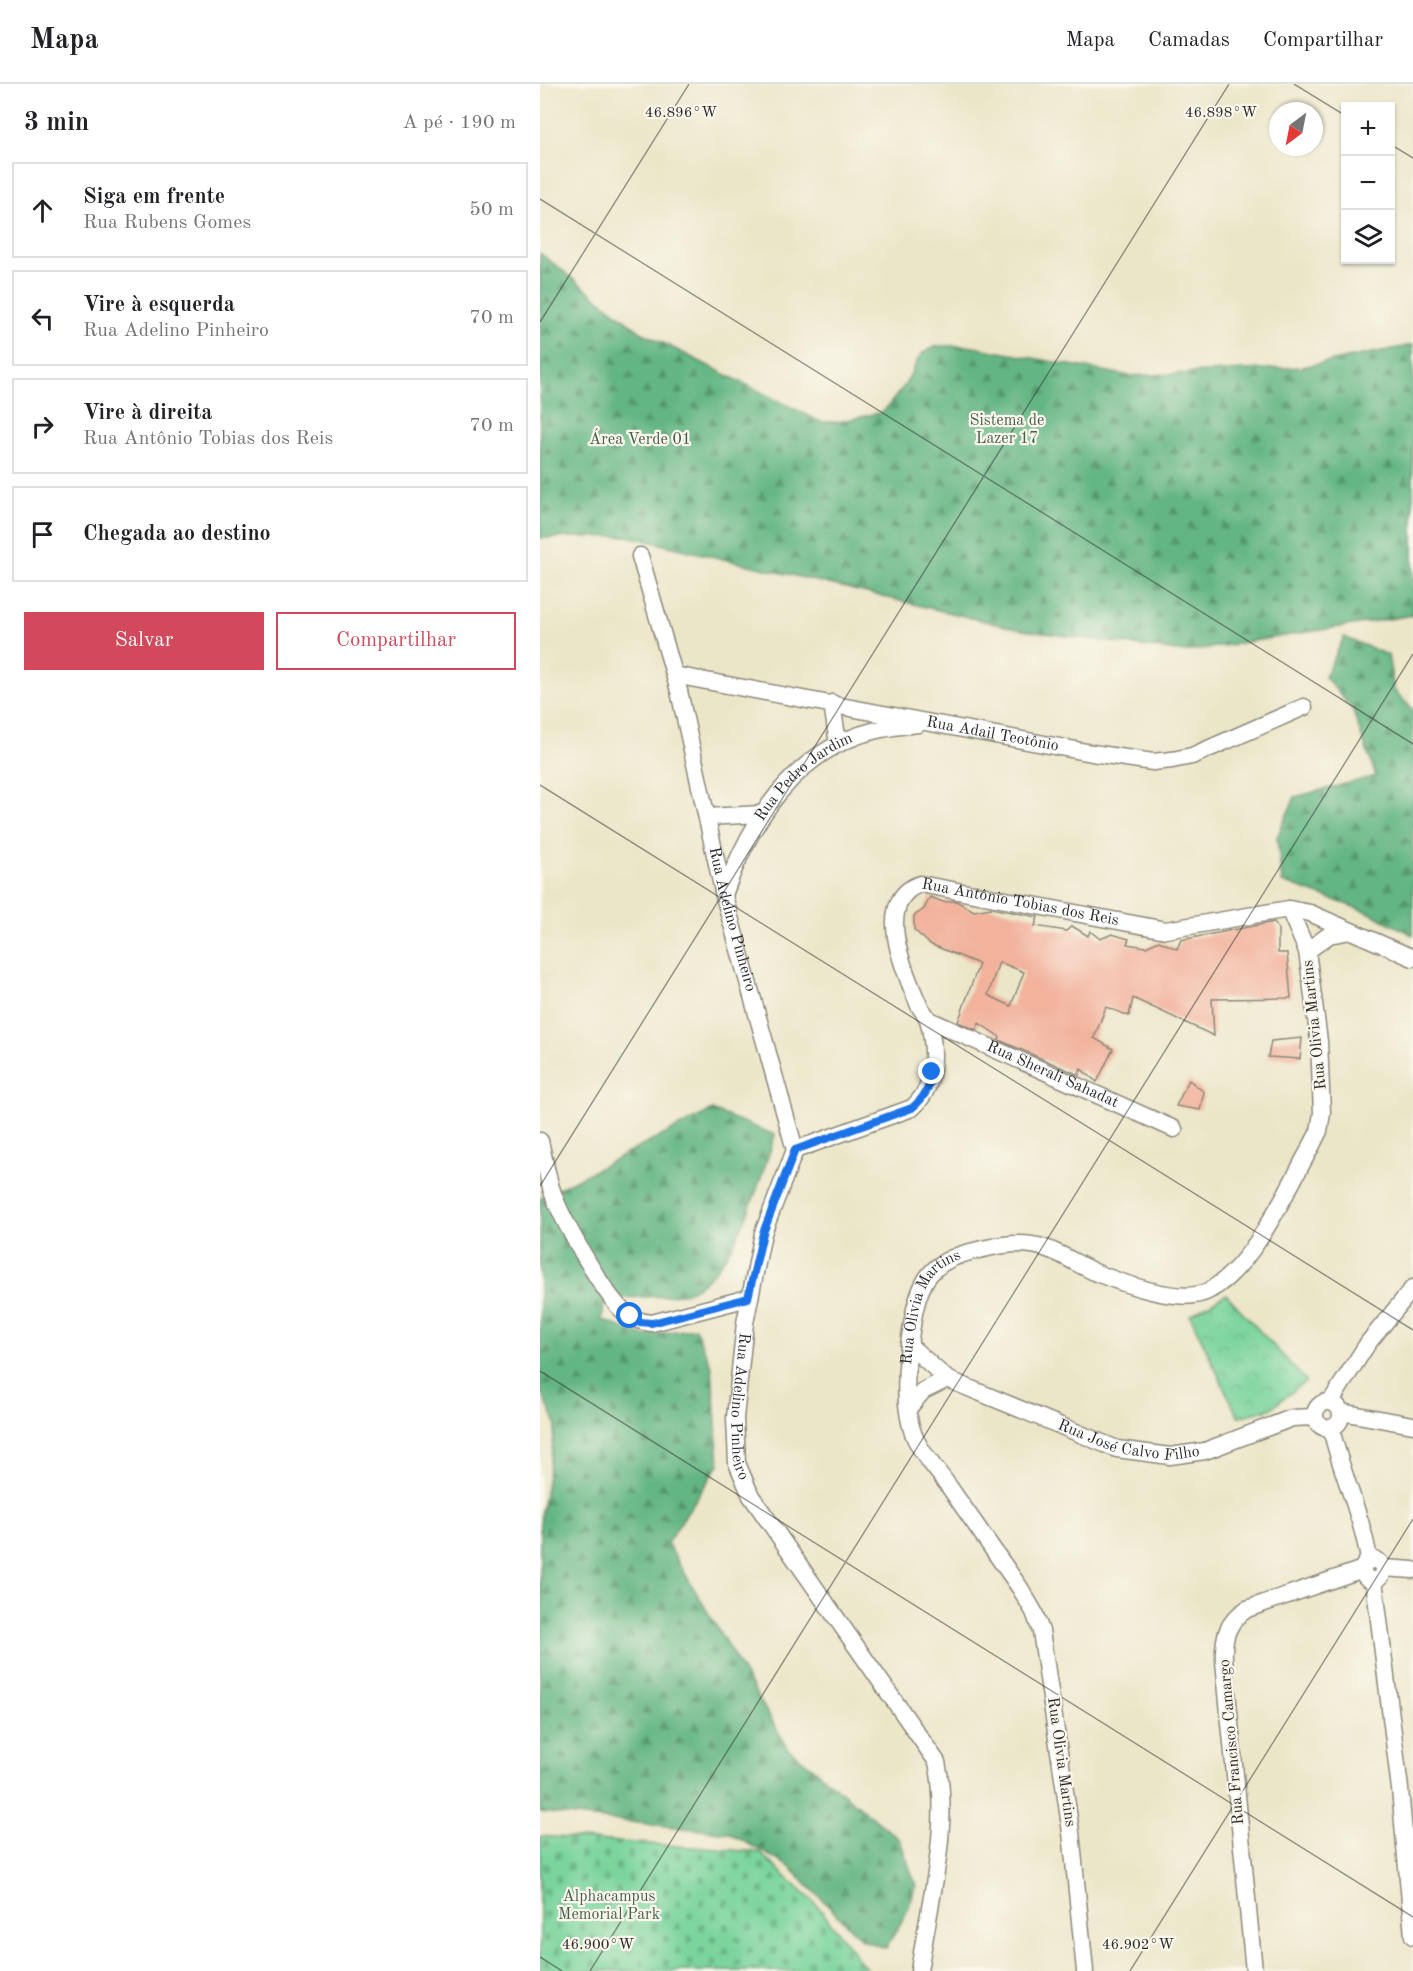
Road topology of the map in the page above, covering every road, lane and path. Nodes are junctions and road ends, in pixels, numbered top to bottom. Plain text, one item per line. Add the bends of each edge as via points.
1 (640, 556) dead end
2 (674, 675) junction
3 (832, 703) junction
4 (1304, 707) dead end
5 (933, 721) junction
6 (838, 744) junction
7 (761, 814) junction
8 (707, 817) junction
9 (724, 896) junction
10 (1289, 909) junction
11 (1353, 931) junction
12 (1307, 951) junction
13 (1413, 958) edge
14 (929, 1020) junction
15 (1174, 1129) dead end
16 (540, 1141) edge
17 (795, 1150) junction
18 (1413, 1288) edge
19 (748, 1298) junction
20 (909, 1345) junction
21 (947, 1378) junction
22 (1336, 1407) junction
23 (909, 1409) junction
24 (1315, 1417) junction
25 (1413, 1425) edge
26 (1331, 1428) junction
27 (1372, 1570) junction
28 (1413, 1570) edge
29 (1413, 1936) edge
30 (919, 1971) edge
31 (1085, 1971) edge
32 (1254, 1971) edge

1 - 2 street, Rua Adelino Pinheiro
2 - 3 street, Rua Adail Teotônio
2 - 8 street, Rua Adelino Pinheiro
3 - 5 street, Rua Adail Teotônio
3 - 6 street
4 - 5 street, Rua Adail Teotônio via 1192,756 1153,762
5 - 6 street, Rua Pedro Jardim via 872,731
6 - 7 street, Rua Pedro Jardim via 801,770
7 - 8 street
7 - 9 street, Rua Pedro Jardim via 736,861
8 - 9 street, Rua Adelino Pinheiro
9 - 17 street, Rua Adelino Pinheiro
10 - 11 street, Rua Antônio Tobias dos Reis
10 - 12 street, Rua Olivia Martins
10 - 14 street, Rua Antônio Tobias dos Reis via 1166,930 920,884 909,888 897,902 894,923 918,1005
11 - 12 street via 1329,935
11 - 13 street, Rua Antônio Tobias dos Reis
12 - 20 street, Rua Olivia Martins via 1323,1087 1319,1131 1261,1237 1229,1277 1207,1292 1177,1295 1099,1274 1034,1245 1004,1244 954,1256 937,1266 924,1280
14 - 15 street, Rua Sherali Sahadat
14 - 17 street, Rua Antônio Tobias dos Reis via 932,1072 922,1099 899,1114
16 - 19 street via 552,1192 570,1229 610,1295 630,1316 652,1323
17 - 19 street, Rua Adelino Pinheiro via 763,1233
18 - 22 street via 1368,1343
19 - 30 street, Rua Adelino Pinheiro via 735,1418 737,1463 751,1496 937,1762 943,1788 943,1815
20 - 21 street, Rua José Calvo Filho
20 - 23 street, Rua Olivia Martins
21 - 23 street via 922,1391
21 - 24 street, Rua José Calvo Filho via 1117,1449 1170,1455 1205,1450 1292,1418
22 - 24 street via 1319,1404
22 - 25 street
22 - 26 street via 1340,1422
23 - 31 street, Rua Olivia Martins via 915,1439 1020,1588 1041,1631 1071,1832
24 - 26 street via 1321,1426
26 - 27 street
27 - 28 street
27 - 29 street via 1400,1789
27 - 32 street, Rua Francisco Camargo via 1247,1609 1234,1617 1227,1629 1224,1660

